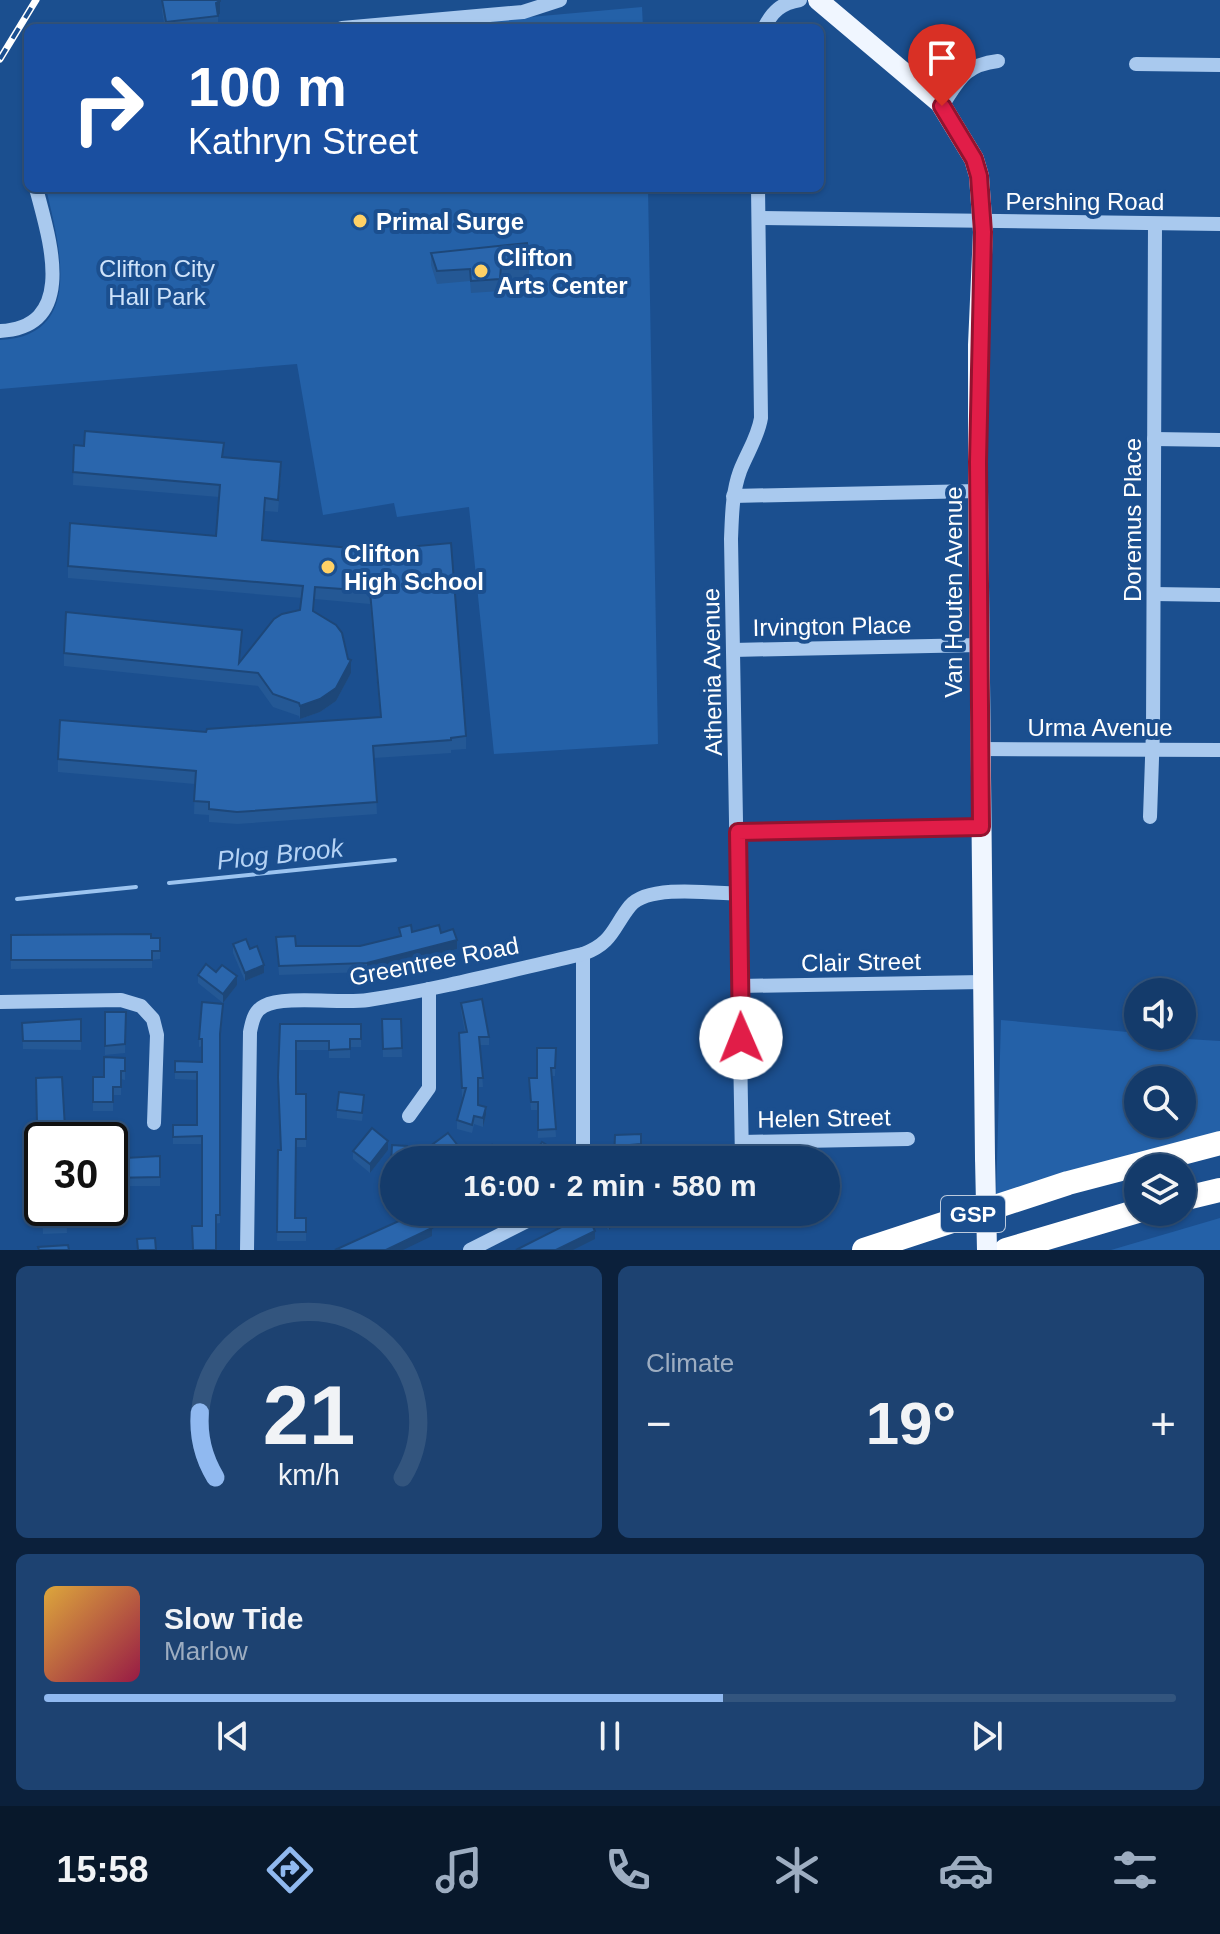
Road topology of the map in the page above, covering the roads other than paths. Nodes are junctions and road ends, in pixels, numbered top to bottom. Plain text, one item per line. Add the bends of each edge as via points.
1 (560, 0) edge
2 (800, 0) edge
3 (818, 0) edge
4 (546, 3) edge
5 (387, 24) edge
6 (766, 24) edge
7 (998, 61) dead end
8 (1136, 64) dead end
9 (1220, 65) edge
10 (942, 106) junction
11 (37, 192) edge
12 (758, 192) edge
13 (759, 218) junction
14 (982, 223) junction
15 (1155, 224) junction
16 (1220, 224) edge
17 (0, 331) edge
18 (1154, 439) junction
19 (1220, 440) edge
20 (978, 491) junction
21 (733, 496) junction
22 (1154, 594) junction
23 (1220, 595) edge
24 (979, 645) junction
25 (733, 650) junction
26 (980, 749) junction
27 (1153, 750) junction
28 (1220, 750) edge
29 (1150, 817) dead end
30 (981, 827) junction
31 (738, 832) junction
32 (739, 894) junction
33 (583, 954) junction
34 (983, 982) junction
35 (740, 986) junction
36 (429, 989) junction
37 (0, 1002) edge
38 (409, 1116) dead end
39 (154, 1123) dead end
40 (908, 1139) dead end
41 (742, 1142) junction
42 (1220, 1143) edge
43 (583, 1146) edge
44 (742, 1146) edge
45 (1220, 1190) edge
46 (1196, 1196) edge
47 (1124, 1215) edge
48 (517, 1226) edge
49 (247, 1250) edge
50 (470, 1250) edge
51 (864, 1250) edge
52 (987, 1250) edge
53 (1006, 1250) edge

1 - 4 street
2 - 6 street via 773,12
3 - 10 main road, Van Houten Avenue
4 - 5 street via 523,12
7 - 10 street via 963,74
8 - 9 street
10 - 14 main road, Van Houten Avenue via 974,159
11 - 17 street via 53,263 49,298 30,323
12 - 13 street, Athenia Avenue
13 - 14 street, Pershing Road
13 - 21 street, Athenia Avenue via 761,418
14 - 15 street, Pershing Road
14 - 20 main road, Van Houten Avenue
15 - 16 street, Pershing Road
15 - 18 street, Doremus Place
18 - 19 street
18 - 22 street, Doremus Place
20 - 21 street
20 - 24 main road, Van Houten Avenue
21 - 25 street, Athenia Avenue
22 - 23 street
22 - 27 street, Doremus Place
24 - 25 street, Irvington Place
24 - 26 main road, Van Houten Avenue
25 - 31 street, Athenia Avenue
26 - 27 street, Urma Avenue
26 - 30 main road, Van Houten Avenue
27 - 28 street, Urma Avenue
27 - 29 street, Doremus Place
30 - 31 street
30 - 34 main road, Van Houten Avenue
31 - 32 street, Athenia Avenue
32 - 33 street, Greentree Road via 667,892 637,899 611,935
32 - 35 street, Athenia Avenue
33 - 36 street, Greentree Road
33 - 43 street
34 - 35 street, Clair Street
34 - 52 main road, Van Houten Avenue, bridge
35 - 41 street, Athenia Avenue
36 - 38 street via 429,1088
36 - 49 street, Greentree Road via 364,1001 278,1003 257,1013 250,1032
37 - 39 street via 121,1000 141,1006 153,1019 157,1035
40 - 41 street, Helen Street
41 - 44 street, Athenia Avenue
42 - 51 highway, GSP via 1068,1183
45 - 46 highway
47 - 53 highway, GSP
48 - 50 street

